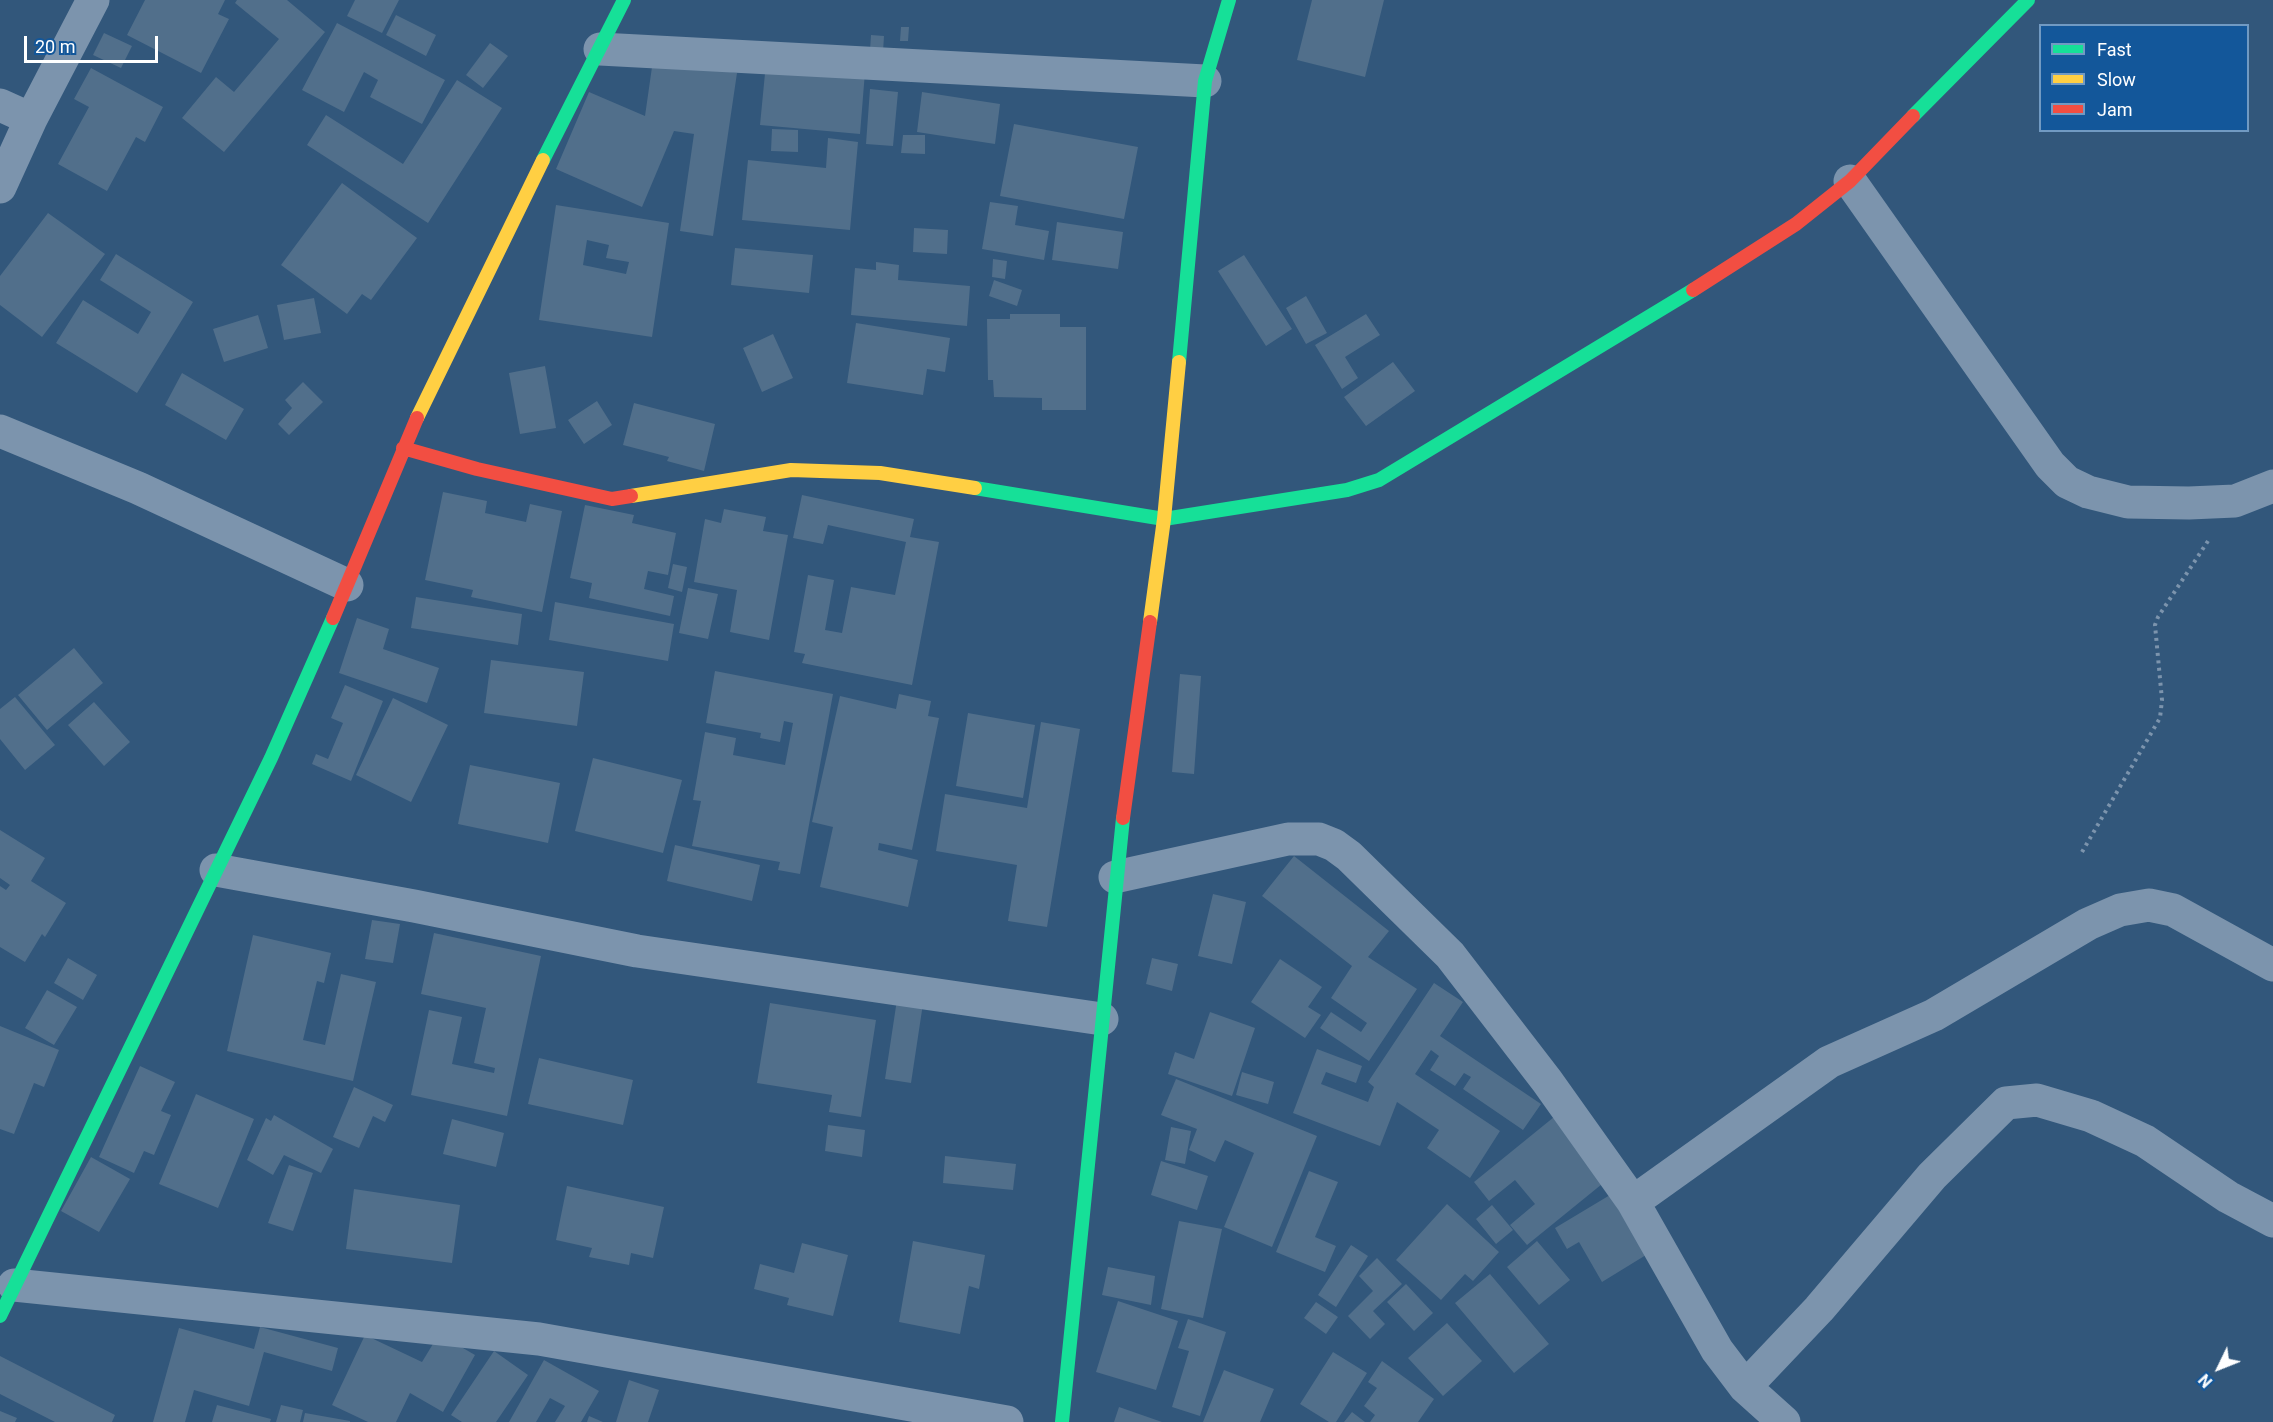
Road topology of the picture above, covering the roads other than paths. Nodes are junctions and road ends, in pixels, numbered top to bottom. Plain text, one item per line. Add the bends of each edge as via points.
1 (93, 0) edge
2 (624, 0) edge
3 (1229, 0) edge
4 (2028, 0) edge
5 (600, 49) junction
6 (1204, 81) junction
7 (0, 105) edge
8 (31, 119) junction
9 (1850, 181) junction
10 (0, 187) edge
11 (0, 431) edge
12 (403, 448) junction
13 (2273, 486) edge
14 (1164, 519) junction
15 (347, 585) junction
16 (216, 870) junction
17 (1115, 877) junction
18 (2273, 965) edge
19 (1102, 1019) junction
20 (1633, 1202) junction
21 (2273, 1221) edge
22 (15, 1285) junction
23 (0, 1316) edge
24 (1745, 1387) junction
25 (1007, 1422) edge
26 (1062, 1422) edge
27 (1784, 1422) edge

1 - 8 street
2 - 5 street
3 - 6 street
4 - 9 street
5 - 6 street
5 - 12 street
6 - 14 street
7 - 8 street
8 - 10 street
9 - 13 street via 2050,465 2067,482 2088,492 2128,501 2189,503 2235,501
9 - 14 street via 1796,224 1655,314 1379,480 1347,490
11 - 15 street via 138,488
12 - 14 street via 612,499 802,470 880,473
12 - 15 street
14 - 17 street
15 - 16 street via 271,758
16 - 19 street via 637,951
16 - 22 street
17 - 19 street
17 - 20 street via 1288,839 1319,838 1334,845 1450,955
18 - 20 street via 2173,910 2149,905 2120,910 2088,924 1934,1015 1821,1067
19 - 26 street
20 - 24 street via 1717,1350
21 - 24 street via 2228,1197 2145,1141 2091,1116 2037,1100 2006,1103 1932,1176
22 - 23 street
22 - 25 street via 539,1339
24 - 27 street

